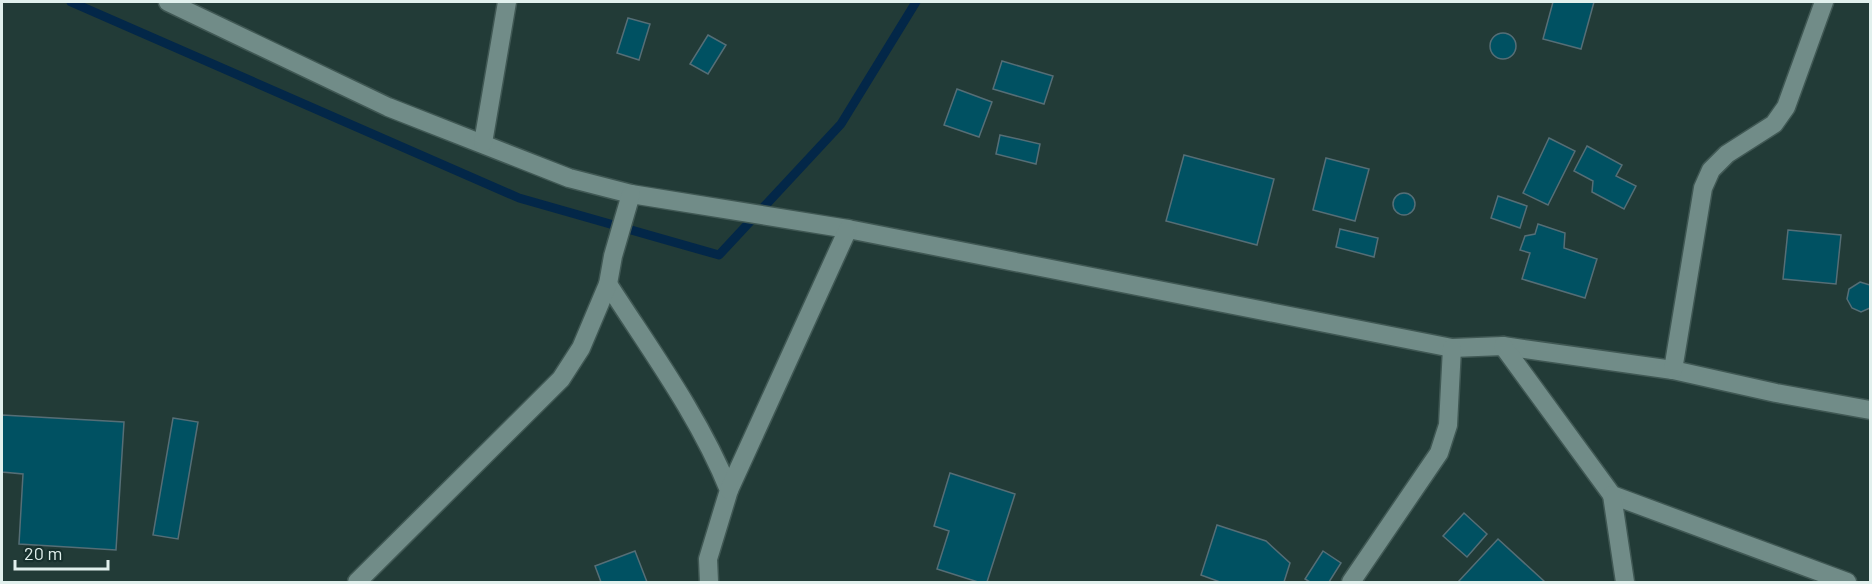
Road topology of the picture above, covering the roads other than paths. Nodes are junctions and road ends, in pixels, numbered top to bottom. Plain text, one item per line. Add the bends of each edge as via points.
1 (168, 2) edge
2 (507, 2) edge
3 (1824, 2) edge
4 (483, 143) junction
5 (631, 194) junction
6 (848, 230) junction
7 (608, 284) junction
8 (1503, 346) junction
9 (1452, 348) junction
10 (1673, 370) junction
11 (1870, 410) edge
12 (729, 490) junction
13 (1612, 495) junction
14 (357, 582) edge
15 (709, 582) edge
16 (1351, 582) edge
17 (1625, 582) edge
18 (1847, 582) edge

1 - 4 street via 388,107
2 - 4 street
3 - 10 street via 1786,107 1774,124 1727,154 1702,188
4 - 5 street via 569,178
5 - 6 street
5 - 7 street
6 - 9 street
6 - 12 street
7 - 12 street via 710,447
7 - 14 street via 581,348 561,379
8 - 9 street
8 - 10 street
8 - 13 street
9 - 16 street via 1448,424 1442,446
10 - 11 street
12 - 15 street via 708,559
13 - 17 street
13 - 18 street

